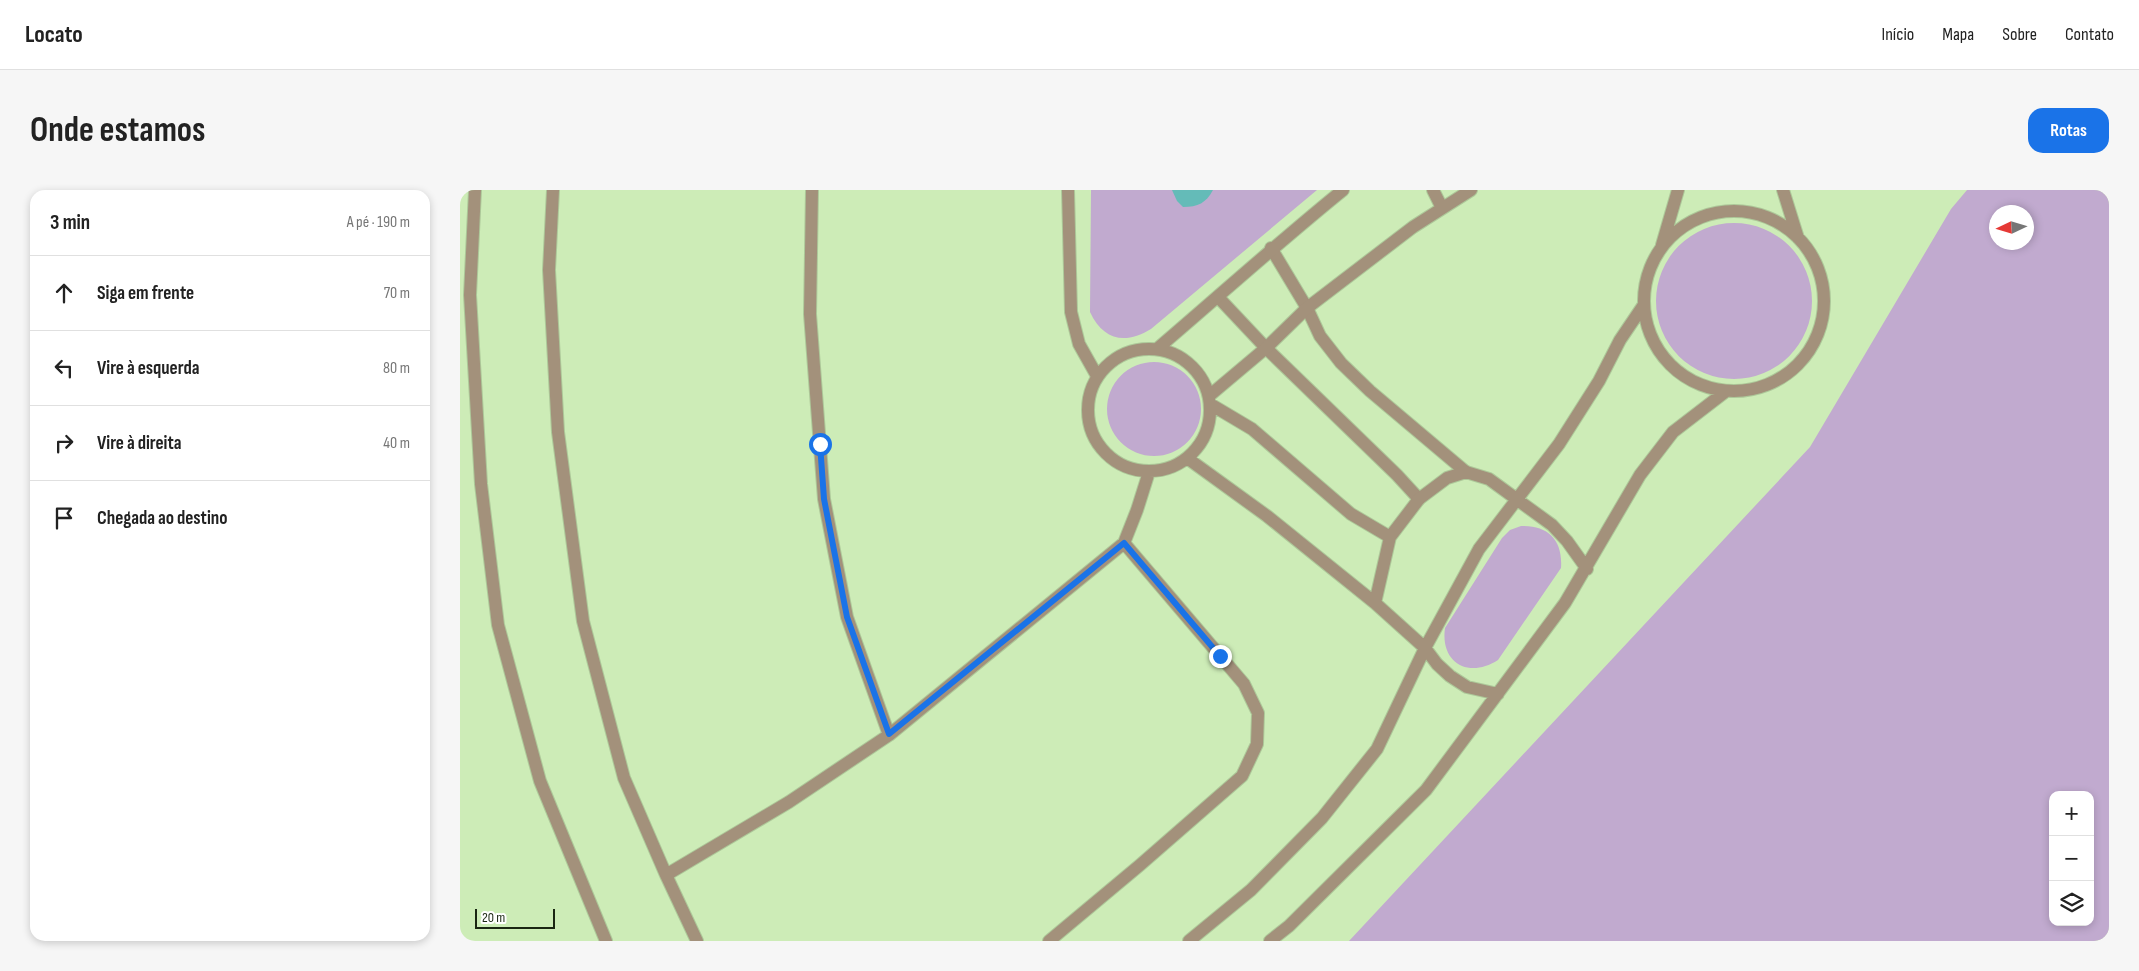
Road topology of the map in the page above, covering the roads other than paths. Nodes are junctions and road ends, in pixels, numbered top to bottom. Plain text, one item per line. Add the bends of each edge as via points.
1 (475, 190) edge
2 (553, 190) edge
3 (812, 190) edge
4 (1068, 190) edge
5 (1343, 190) edge
6 (1434, 190) edge
7 (1471, 190) edge
8 (1678, 190) edge
9 (1783, 190) edge
10 (1442, 208) junction
11 (1798, 238) junction
12 (1662, 246) junction
13 (1272, 248) junction
14 (1218, 297) junction
15 (465, 298) edge
16 (1644, 306) junction
17 (1307, 308) junction
18 (1266, 348) junction
19 (1157, 349) junction
20 (1097, 376) junction
21 (1725, 392) junction
22 (1210, 400) junction
23 (1187, 458) junction
24 (1149, 472) junction
25 (1466, 472) junction
26 (1419, 500) junction
27 (1517, 500) junction
28 (1390, 537) junction
29 (1124, 543) junction
30 (1587, 569) junction
31 (1375, 604) junction
32 (1425, 648) junction
33 (1498, 694) junction
34 (889, 734) junction
35 (666, 876) junction
36 (606, 941) edge
37 (697, 941) edge
38 (1049, 941) edge
39 (1190, 941) edge
40 (1270, 941) edge

1 - 15 street
2 - 35 street via 549,270 558,432 582,621 624,778
3 - 34 street via 810,314 824,499 847,617
4 - 20 street via 1071,312 1080,344
5 - 13 street
6 - 10 street
7 - 10 street
8 - 12 street
9 - 11 street
10 - 17 street
11 - 12 street via 1762,216 1729,211 1704,216 1681,228
11 - 21 street via 1814,261 1823,287 1823,314 1815,341 1799,363 1778,380 1752,390
12 - 16 street via 1648,274
13 - 14 street
13 - 17 street
14 - 18 street
14 - 19 street
15 - 36 street via 481,484 498,625 540,780
16 - 21 street via 1651,337 1668,364 1694,383
16 - 27 street via 1620,340 1599,381 1559,444
17 - 18 street
17 - 25 street via 1320,336 1342,363 1370,391
18 - 22 street
18 - 26 street via 1397,474
19 - 20 street via 1123,354
19 - 22 street via 1175,354 1190,364 1202,379
20 - 24 street via 1090,391 1088,408 1095,440 1104,453 1118,463 1132,470
21 - 30 street via 1673,432 1640,475
22 - 23 street via 1206,434
22 - 28 street via 1252,429 1351,514
23 - 24 street via 1169,468
23 - 31 street via 1267,516
24 - 29 street
25 - 26 street via 1447,478
25 - 27 street via 1488,479
26 - 28 street
27 - 30 street via 1552,525
27 - 32 street via 1479,550
28 - 31 street
29 - 34 street
29 - 38 street via 1244,684 1258,712 1257,744 1242,776
30 - 33 street
31 - 32 street
32 - 33 street via 1450,676 1468,687
32 - 39 street via 1377,749 1322,818 1251,890
33 - 40 street via 1426,790
34 - 35 street via 790,802
35 - 37 street

